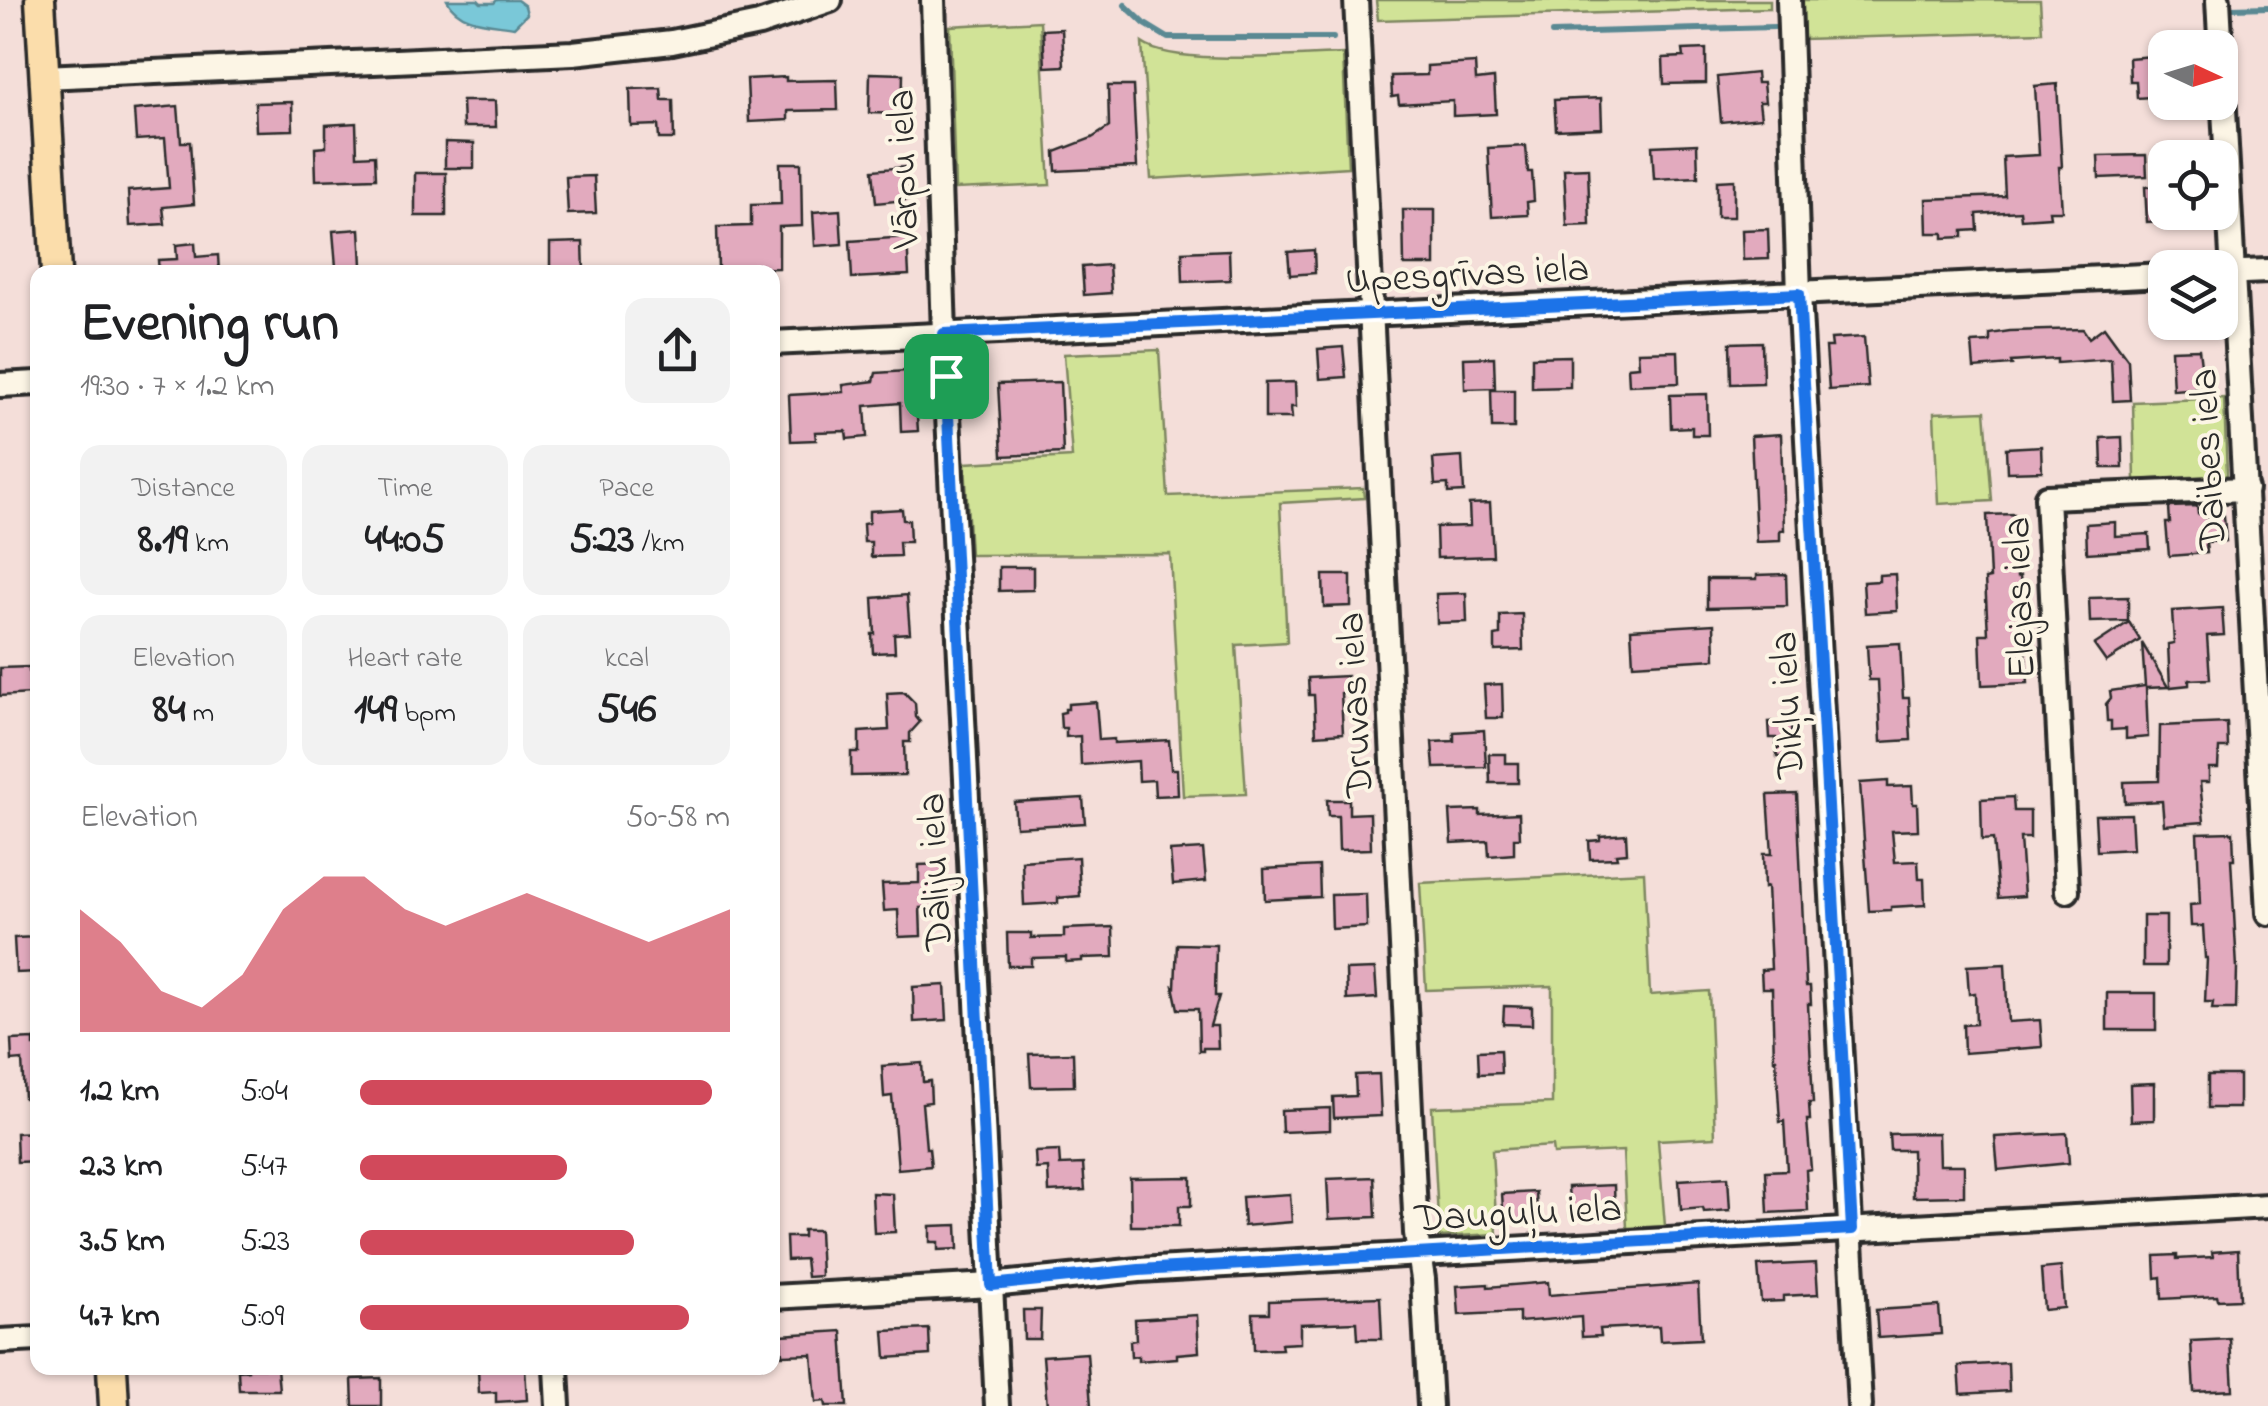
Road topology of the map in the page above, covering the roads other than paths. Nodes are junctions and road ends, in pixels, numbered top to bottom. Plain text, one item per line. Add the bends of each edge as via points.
1 (40, 0) edge
2 (830, 0) edge
3 (933, 0) edge
4 (1356, 0) edge
5 (1789, 0) edge
6 (2218, 0) edge
7 (44, 78) junction
8 (2225, 250) edge
9 (56, 265) edge
10 (2268, 271) edge
11 (2238, 272) edge
12 (2148, 276) edge
13 (1799, 294) junction
14 (1372, 314) junction
15 (944, 334) junction
16 (2232, 340) edge
17 (780, 343) edge
18 (30, 384) edge
19 (0, 386) edge
20 (2246, 489) junction
21 (2067, 891) dead end
22 (2268, 913) edge
23 (2268, 1206) edge
24 (1852, 1229) junction
25 (1419, 1254) junction
26 (991, 1285) junction
27 (780, 1296) edge
28 (30, 1339) edge
29 (0, 1341) edge
30 (112, 1375) edge
31 (556, 1375) edge
32 (114, 1406) edge
33 (558, 1406) edge
34 (997, 1406) edge
35 (1430, 1406) edge
36 (1860, 1406) edge

1 - 7 main road
2 - 7 street via 672,42 573,53
3 - 15 street, Vārpu iela
4 - 14 street, Druvas iela
5 - 13 street, Dikļu iela
6 - 8 street, Daibes iela
7 - 9 main road
10 - 11 street
12 - 13 street, Upesgrīvas iela
13 - 14 street, Upesgrīvas iela
13 - 24 street, Dikļu iela
14 - 15 street, Upesgrīvas iela
14 - 25 street, Druvas iela
15 - 17 street, Upesgrīvas iela
15 - 26 street, Dāliju iela
16 - 20 street, Daibes iela
18 - 19 street
20 - 21 street, Elejas iela via 2047,497
20 - 22 street, Daibes iela
23 - 24 street, Dauguļu iela
24 - 25 street, Dauguļu iela
24 - 36 street, Dikļu iela
25 - 26 street, Dauguļu iela
25 - 35 street, Druvas iela
26 - 27 street, Dauguļu iela
26 - 34 street, Dāliju iela
28 - 29 street
30 - 32 main road
31 - 33 street

